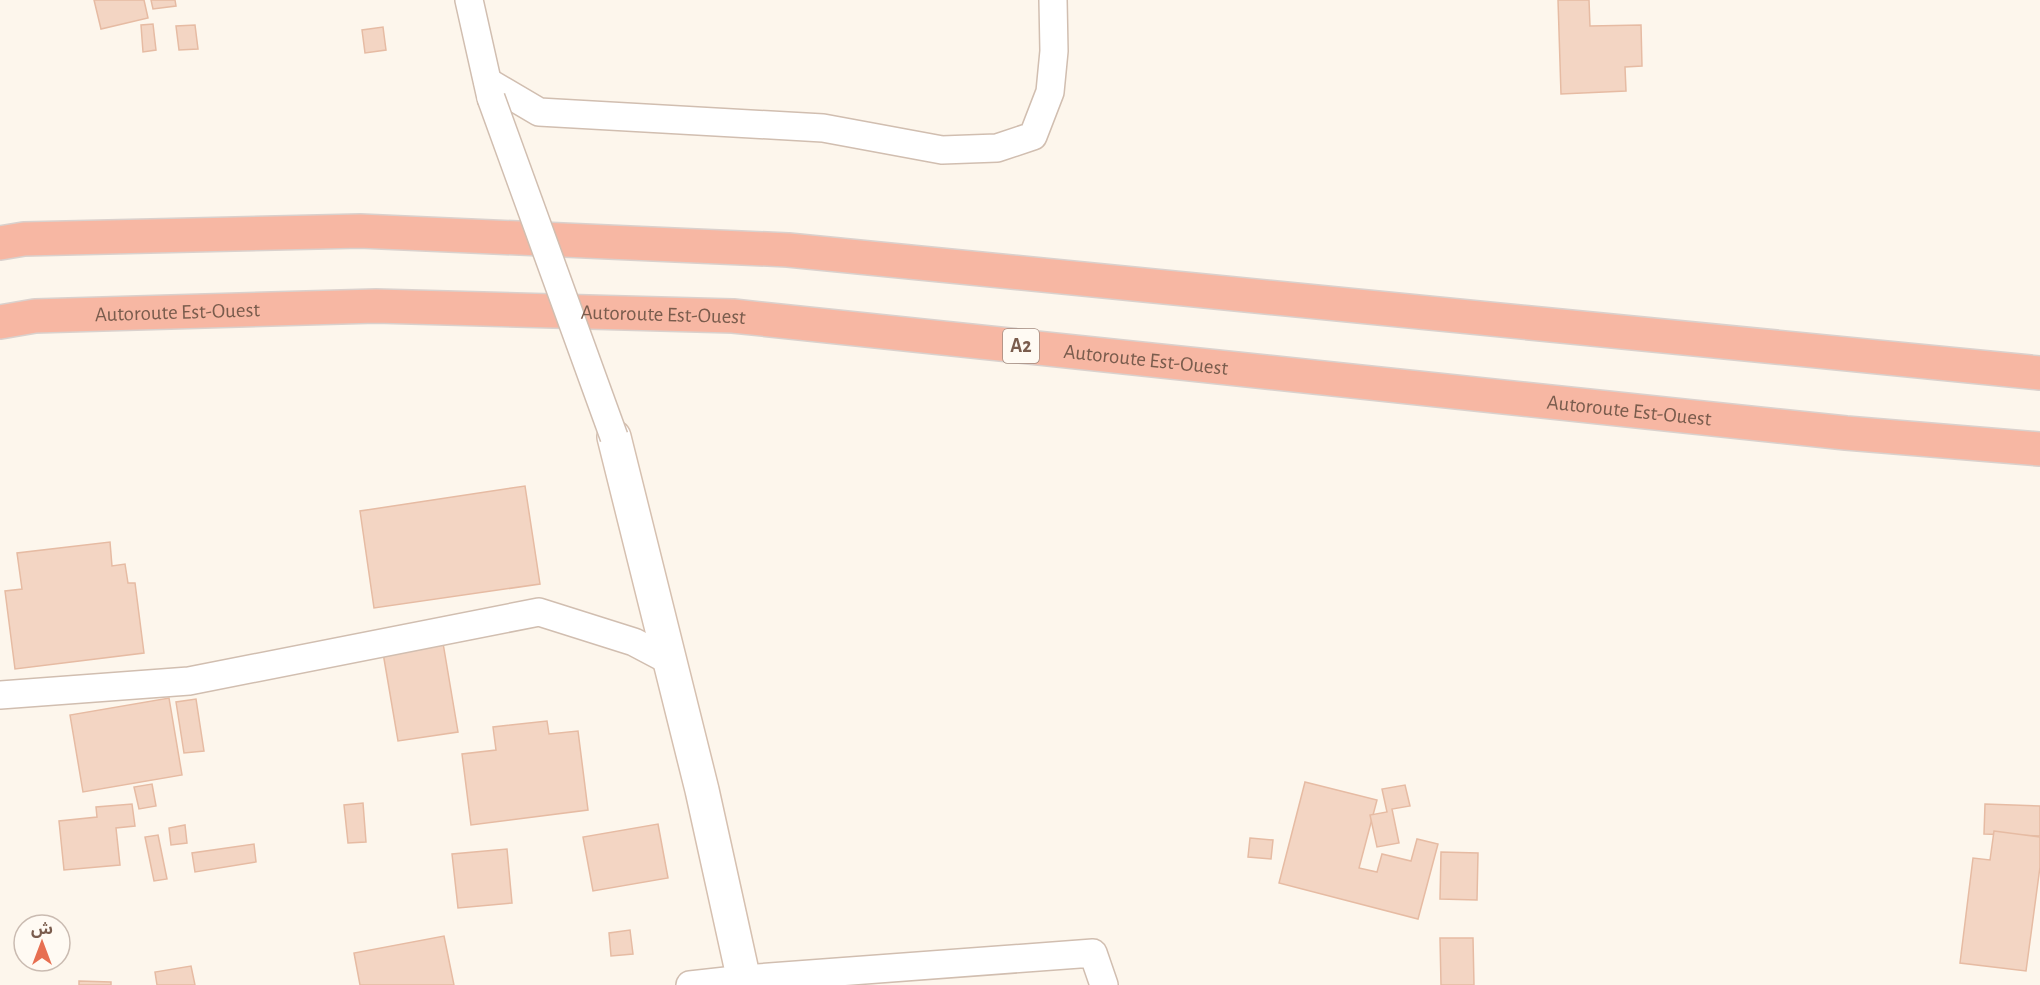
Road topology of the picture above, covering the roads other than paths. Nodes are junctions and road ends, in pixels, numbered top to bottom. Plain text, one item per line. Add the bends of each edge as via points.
1 (469, 0) edge
2 (1053, 0) edge
3 (489, 90) junction
4 (0, 243) edge
5 (0, 322) edge
6 (2040, 373) edge
7 (614, 437) joint
8 (2040, 449) edge
9 (670, 661) junction
10 (0, 695) edge
11 (745, 982) edge
12 (690, 985) edge
13 (1104, 985) edge

1 - 3 street
2 - 3 street via 1050,92 1033,136 997,148 942,150 823,128 539,112
3 - 7 street, bridge
4 - 6 highway via 24,239 360,231 788,250
5 - 8 highway, Autoroute Est-Ouest / A2 via 35,315 376,306 733,315 1834,432
7 - 9 street
9 - 10 street via 634,642 538,612 189,681
9 - 11 street
11 - 12 street
11 - 13 street via 1093,953

